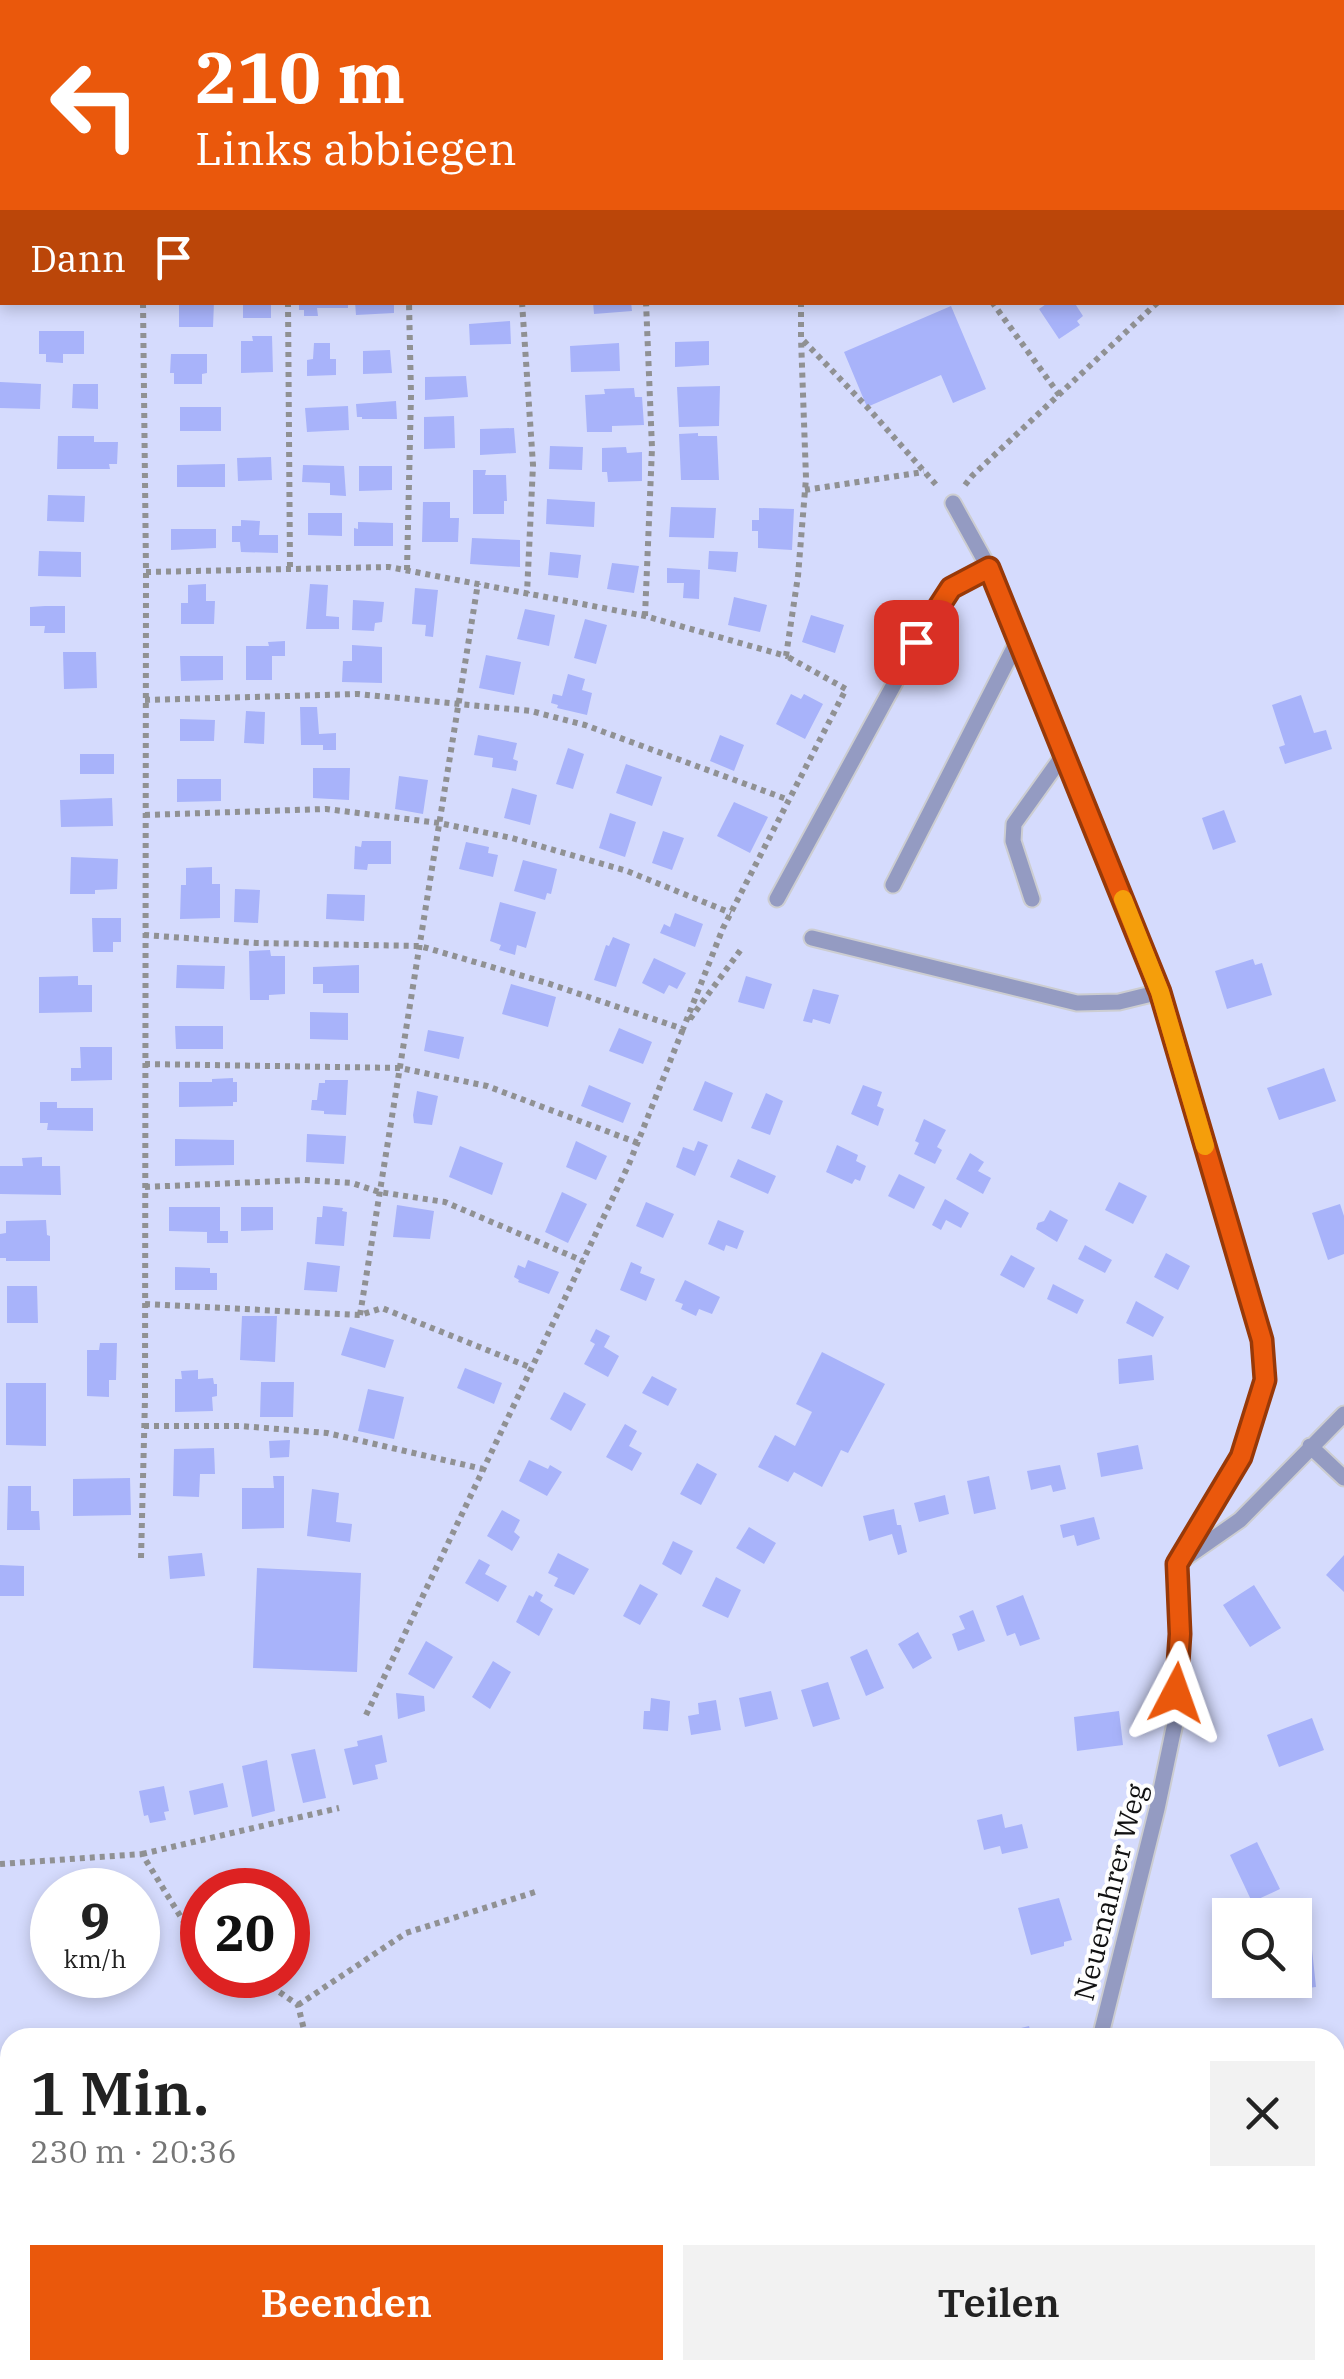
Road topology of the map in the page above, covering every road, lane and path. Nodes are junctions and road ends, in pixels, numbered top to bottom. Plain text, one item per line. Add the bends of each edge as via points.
1 (142, 305) edge
2 (288, 305) edge
3 (409, 305) edge
4 (522, 305) edge
5 (646, 305) edge
6 (801, 305) edge
7 (994, 305) edge
8 (1155, 305) edge
9 (801, 338) junction
10 (1060, 396) junction
11 (924, 472) junction
12 (805, 490) junction
13 (953, 503) junction
14 (989, 568) junction
15 (290, 569) junction
16 (407, 570) junction
17 (146, 572) junction
18 (478, 583) junction
19 (528, 593) junction
20 (645, 616) junction
21 (1018, 640) junction
22 (786, 656) junction
23 (145, 700) junction
24 (459, 704) junction
25 (1064, 754) junction
26 (789, 800) junction
27 (145, 814) junction
28 (440, 823) junction
29 (893, 885) dead end
30 (777, 899) dead end
31 (1032, 900) dead end
32 (731, 913) junction
33 (144, 935) junction
34 (812, 938) dead end
35 (420, 946) junction
36 (742, 948) dead end
37 (1160, 992) junction
38 (683, 1030) junction
39 (144, 1064) junction
40 (400, 1068) junction
41 (638, 1143) junction
42 (145, 1187) junction
43 (379, 1192) junction
44 (583, 1261) junction
45 (145, 1304) junction
46 (360, 1315) junction
47 (532, 1368) junction
48 (1344, 1414) edge
49 (144, 1426) junction
50 (1310, 1446) junction
51 (484, 1470) junction
52 (1344, 1478) edge
53 (141, 1558) dead end
54 (1177, 1564) junction
55 (366, 1715) dead end
56 (339, 1808) dead end
57 (142, 1854) junction
58 (0, 1864) edge
59 (538, 1891) dead end
60 (180, 1916) edge
61 (288, 1998) edge
62 (298, 2005) junction
63 (304, 2028) edge
64 (1102, 2028) edge

1 - 17 path
2 - 15 path
3 - 16 path
4 - 19 path via 533,465
5 - 20 path via 652,448
6 - 9 path
7 - 10 path
8 - 10 path
9 - 11 path
9 - 12 path
10 - 13 path via 972,476
11 - 12 path
11 - 13 path
12 - 22 path
13 - 14 lane
14 - 21 lane
14 - 30 lane via 951,588 916,642
15 - 16 path
15 - 17 path
16 - 18 path
17 - 23 path
18 - 19 path
18 - 24 path
19 - 20 path
20 - 22 path
21 - 25 lane
21 - 29 lane
22 - 26 path via 846,689
23 - 24 path via 358,694
23 - 27 path
24 - 26 path via 585,725
24 - 28 path
25 - 31 lane via 1014,824
25 - 37 lane
26 - 32 path
27 - 28 path via 326,809
27 - 33 path
28 - 32 path via 627,871
28 - 35 path
32 - 38 path
33 - 35 path
33 - 39 path
34 - 37 lane via 1076,1003
35 - 38 path
35 - 40 path
36 - 38 path
37 - 54 lane via 1250,1292 1265,1380 1241,1457
38 - 41 path
39 - 40 path
39 - 42 path
40 - 41 path via 488,1086
40 - 43 path
41 - 44 path
42 - 43 path via 304,1180
42 - 45 path
43 - 44 path via 445,1202
43 - 46 path
44 - 47 path
45 - 46 path
45 - 49 path
46 - 47 path via 382,1308
47 - 51 path
48 - 50 lane
49 - 51 path via 327,1433
49 - 53 path
50 - 52 lane
50 - 54 lane via 1240,1520
51 - 55 path
54 - 64 lane, Neuenahrer Weg via 1174,1723
56 - 57 path
57 - 58 path
57 - 60 path
59 - 62 path via 406,1932
61 - 62 path
62 - 63 path

